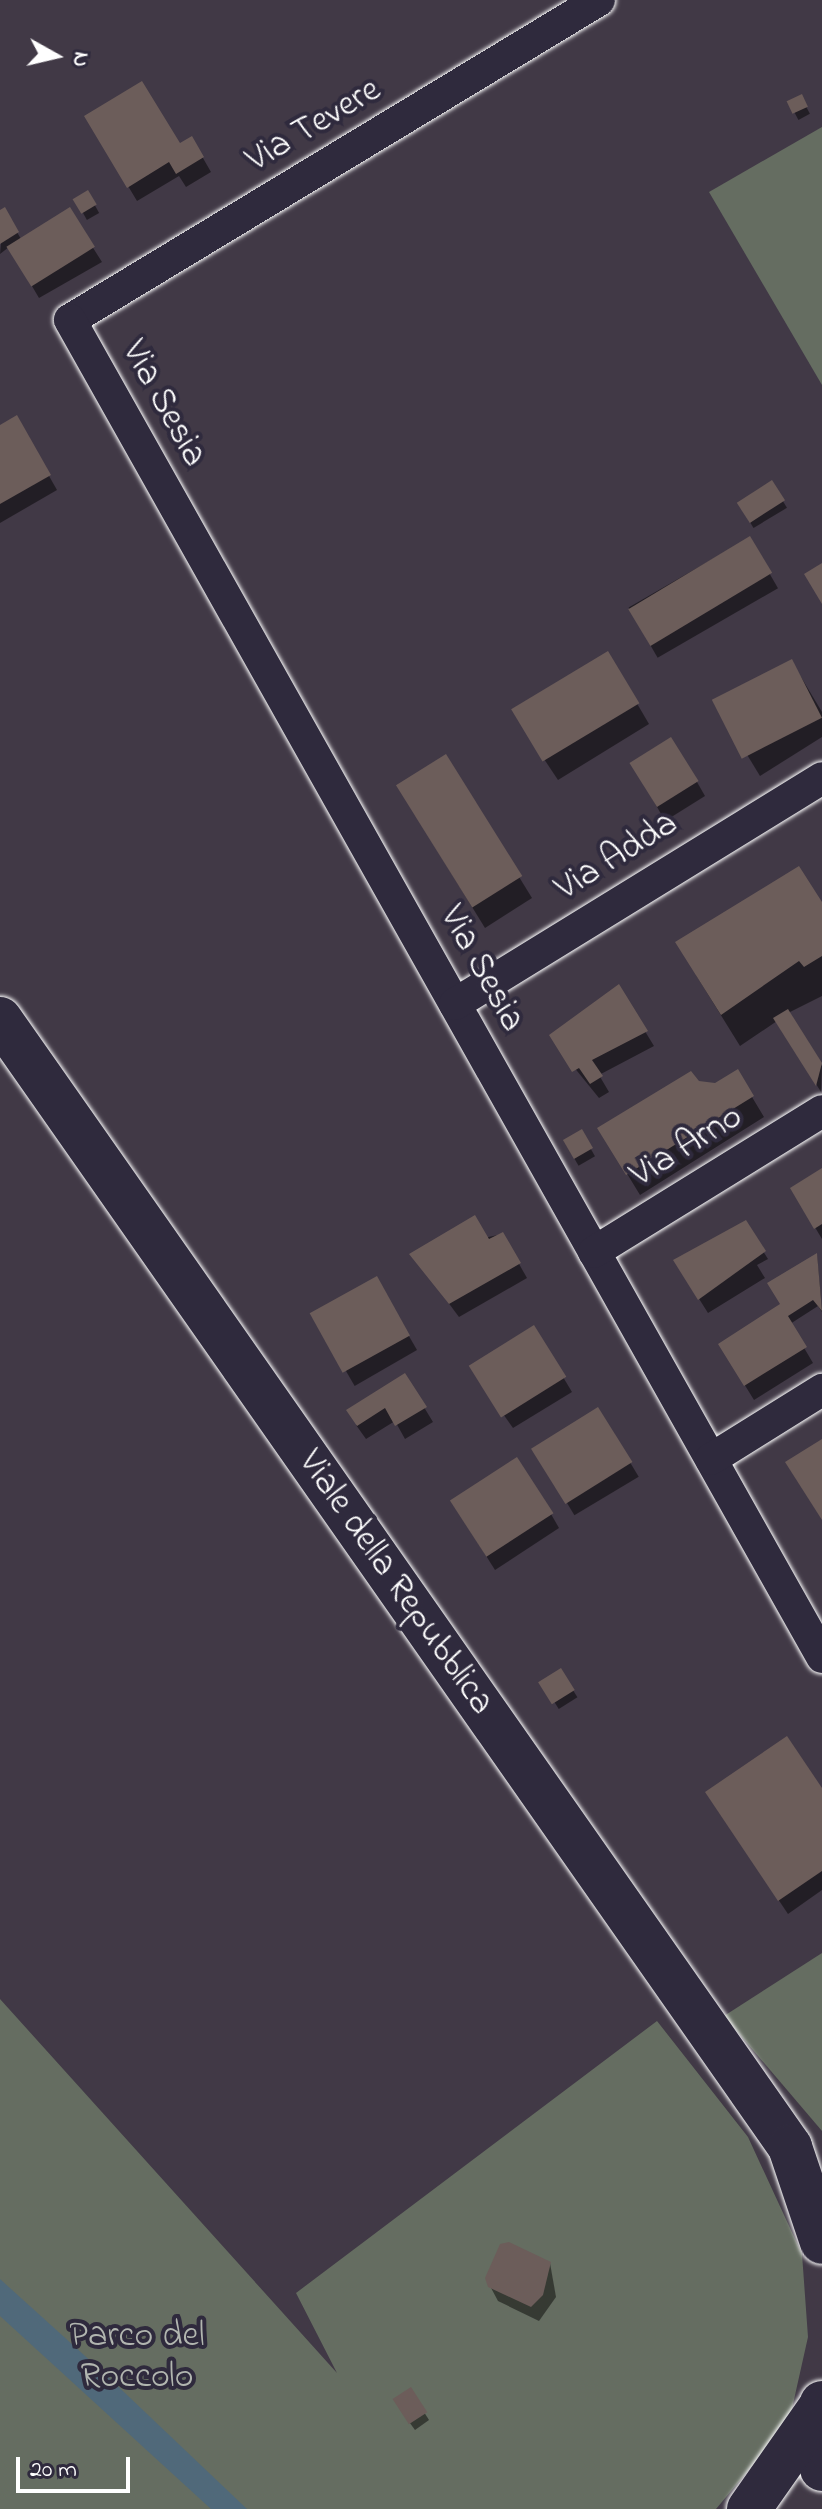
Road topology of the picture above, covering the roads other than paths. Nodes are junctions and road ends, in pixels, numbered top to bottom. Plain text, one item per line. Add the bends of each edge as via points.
1 (599, 0) edge
2 (70, 320) joint
3 (822, 778) edge
4 (455, 1004) junction
5 (0, 1019) edge
6 (822, 1111) edge
7 (594, 1252) junction
8 (822, 1390) edge
9 (711, 1459) junction
10 (822, 1657) edge
11 (806, 2158) edge
12 (822, 2242) edge
13 (822, 2404) edge
14 (822, 2469) edge
15 (749, 2509) edge

1 - 2 street, Via Tevere
2 - 4 street, Via Sesia
3 - 4 street, Via Adda
4 - 7 street, Via Sesia
5 - 11 street, Viale della Repubblica
6 - 7 street, Via Arno
7 - 9 street, Via Sesia
8 - 9 street
9 - 10 street, Via Sesia
11 - 12 street, Viale della Repubblica
13 - 14 street
13 - 15 street

